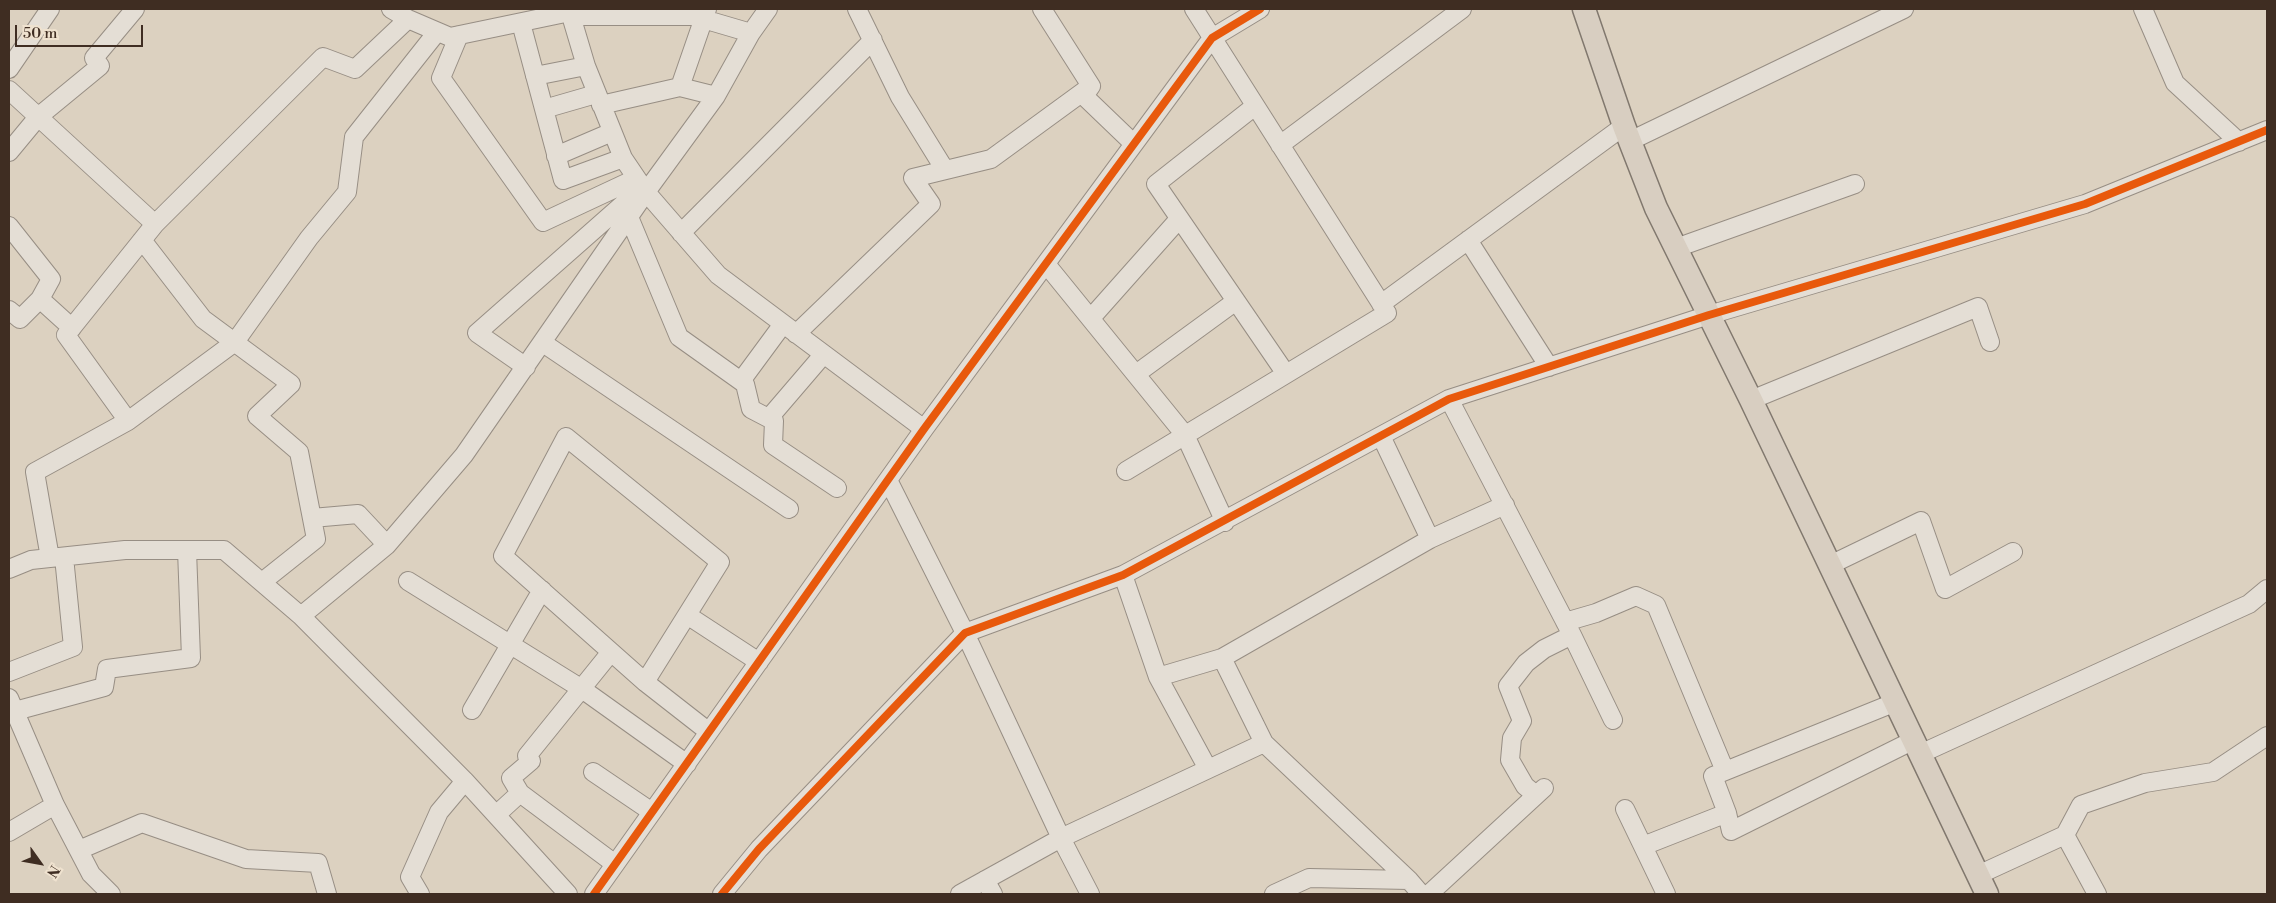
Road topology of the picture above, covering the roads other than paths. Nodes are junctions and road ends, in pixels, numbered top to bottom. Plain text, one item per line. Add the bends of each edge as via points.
1 (50, 9) edge
2 (135, 9) edge
3 (391, 9) edge
4 (768, 9) edge
5 (857, 9) edge
6 (1042, 9) edge
7 (1194, 9) edge
8 (1462, 9) edge
9 (1584, 9) edge
10 (1904, 9) edge
11 (2143, 9) edge
12 (1257, 10) edge
13 (570, 12) edge
14 (705, 14) edge
15 (413, 16) edge
16 (521, 22) junction
17 (437, 32) junction
18 (751, 33) junction
19 (459, 36) junction
20 (1212, 38) junction
21 (873, 40) junction
22 (586, 66) junction
23 (9, 69) edge
24 (535, 76) junction
25 (1091, 86) junction
26 (680, 87) junction
27 (9, 90) edge
28 (716, 96) junction
29 (598, 100) junction
30 (1255, 106) junction
31 (544, 109) junction
32 (38, 117) junction
33 (2267, 130) edge
34 (612, 132) junction
35 (1627, 134) junction
36 (2239, 142) junction
37 (1134, 144) junction
38 (1280, 146) junction
39 (9, 152) edge
40 (556, 156) junction
41 (623, 158) junction
42 (944, 170) junction
43 (1855, 184) dead end
44 (641, 186) junction
45 (629, 217) junction
46 (1180, 219) junction
47 (155, 224) junction
48 (9, 226) edge
49 (681, 233) junction
50 (142, 240) junction
51 (1468, 240) junction
52 (1676, 248) junction
53 (1046, 264) junction
54 (40, 298) junction
55 (1236, 301) junction
56 (1381, 304) junction
57 (9, 310) edge
58 (1709, 315) junction
59 (1091, 318) junction
60 (72, 328) junction
61 (789, 329) junction
62 (235, 342) junction
63 (1990, 342) dead end
64 (543, 343) junction
65 (824, 355) junction
66 (526, 367) junction
67 (1549, 367) junction
68 (1136, 374) junction
69 (1286, 374) junction
70 (741, 381) junction
71 (1449, 399) junction
72 (1751, 400) junction
73 (769, 418) junction
74 (128, 421) junction
75 (924, 429) junction
76 (1185, 435) junction
77 (1381, 436) junction
78 (1126, 471) dead end
79 (888, 480) junction
80 (837, 488) dead end
81 (1505, 505) junction
82 (789, 509) dead end
83 (312, 518) junction
84 (1225, 522) junction
85 (1430, 539) junction
86 (387, 545) junction
87 (187, 550) junction
88 (2013, 552) dead end
89 (57, 558) junction
90 (1830, 565) junction
91 (9, 569) edge
92 (1123, 575) junction
93 (408, 581) dead end
94 (262, 582) junction
95 (2267, 589) edge
96 (542, 590) junction
97 (687, 615) junction
98 (301, 616) junction
99 (1569, 628) junction
100 (965, 633) junction
101 (510, 644) junction
102 (611, 652) junction
103 (1222, 658) junction
104 (759, 662) junction
105 (9, 672) edge
106 (1158, 677) junction
107 (645, 682) junction
108 (582, 689) junction
109 (1896, 702) junction
110 (12, 704) edge
111 (472, 710) dead end
112 (1613, 720) dead end
113 (709, 732) junction
114 (2267, 736) edge
115 (1264, 743) junction
116 (1917, 747) junction
117 (687, 764) junction
118 (1208, 770) junction
119 (1725, 771) junction
120 (593, 772) dead end
121 (464, 780) junction
122 (520, 794) junction
123 (55, 805) junction
124 (1625, 809) dead end
125 (652, 812) junction
126 (1727, 813) junction
127 (496, 815) junction
128 (9, 832) edge
129 (2065, 835) junction
130 (1061, 838) junction
131 (1643, 846) junction
132 (79, 850) junction
133 (615, 864) junction
134 (1409, 880) junction
135 (1982, 885) edge
136 (989, 887) edge
137 (558, 891) edge
138 (111, 894) edge
139 (327, 894) edge
140 (420, 894) edge
141 (594, 894) edge
142 (722, 894) edge
143 (960, 894) edge
144 (1090, 894) edge
145 (1274, 894) edge
146 (1421, 894) edge
147 (1428, 894) edge
148 (1666, 894) edge
149 (2097, 894) edge

1 - 23 street
2 - 32 street via 94,58 100,66
3 - 15 street
4 - 18 street
5 - 21 street
6 - 25 street
7 - 20 street
8 - 38 street
9 - 35 main road
10 - 35 street
11 - 36 street via 2175,83
12 - 20 street
13 - 14 street
13 - 16 street
13 - 22 street
14 - 18 street
14 - 26 street
15 - 17 street
15 - 47 street via 355,69 322,57
16 - 19 street
16 - 24 street
17 - 19 street via 450,37
17 - 62 street via 354,137 347,192 309,238
18 - 28 street
19 - 44 street via 441,78 543,222
20 - 30 street
20 - 37 street
21 - 42 street via 900,97
21 - 49 street
22 - 24 street
22 - 29 street
24 - 31 street
25 - 37 street via 1084,96
25 - 42 street via 991,159
26 - 28 street
26 - 29 street
27 - 32 street
28 - 44 street
29 - 31 street
29 - 34 street
30 - 38 street
30 - 46 street via 1156,184
31 - 40 street
32 - 39 street
32 - 47 street
33 - 36 street
34 - 40 street
34 - 41 street
35 - 51 street
35 - 52 main road via 1656,208
36 - 58 street via 2085,204
37 - 53 street
38 - 56 street
40 - 41 street via 562,180
41 - 44 street
42 - 61 street via 913,178 931,204
43 - 52 street
44 - 45 street
44 - 49 street
44 - 66 street via 477,333
45 - 64 street
45 - 70 street via 679,337
46 - 55 street
46 - 59 street
47 - 50 street
48 - 54 street via 52,279
49 - 61 street via 718,275
50 - 60 street
50 - 62 street via 204,319
51 - 56 street
51 - 67 street
52 - 58 main road
53 - 59 street
53 - 75 street
54 - 57 street via 20,319
54 - 60 street
55 - 68 street
55 - 69 street
56 - 69 street via 1387,314
58 - 67 street
58 - 72 main road
59 - 68 street
60 - 74 street via 66,335
61 - 65 street
61 - 70 street
62 - 74 street
62 - 83 street via 291,384 257,416 299,452
63 - 72 street via 1978,307
64 - 66 street
64 - 82 street
65 - 73 street
65 - 75 street
66 - 86 street via 464,455
67 - 71 street
68 - 76 street
69 - 76 street
70 - 73 street via 745,384 751,409
71 - 77 street
71 - 81 street
72 - 90 main road
73 - 80 street via 774,421 773,445
74 - 89 street via 35,472
75 - 79 street
76 - 78 street
76 - 84 street
77 - 84 street
77 - 85 street
79 - 100 street
79 - 104 street
81 - 85 street
81 - 99 street
83 - 86 street via 358,514
83 - 94 street via 316,539
84 - 92 street
85 - 103 street
86 - 98 street
87 - 89 street via 125,550
87 - 94 street via 224,550
87 - 110 street via 191,658 107,669 104,687
88 - 90 street via 1945,589 1921,520
89 - 91 street via 30,560
89 - 105 street via 73,647
90 - 109 main road
92 - 100 street
92 - 106 street
93 - 101 street
94 - 98 street
95 - 116 street via 2249,604
96 - 97 street via 503,556 566,437 720,562
96 - 101 street
96 - 102 street
97 - 104 street
97 - 107 street
98 - 121 street
99 - 112 street
99 - 119 street via 1636,596 1656,605
99 - 147 street via 1532,658 1508,686 1522,721 1512,738 1510,760 1525,786 1540,791
100 - 130 street
100 - 142 street via 759,849
101 - 108 street
101 - 111 street
102 - 107 street
102 - 108 street
103 - 106 street
103 - 115 street
104 - 113 street
106 - 118 street
107 - 113 street
108 - 117 street
108 - 122 street via 528,756 531,761 511,778
109 - 116 main road
109 - 119 street
110 - 123 street
113 - 117 street
114 - 129 street via 2213,772 2145,783 2081,805
115 - 118 street
115 - 134 street
116 - 126 street via 1731,831
116 - 135 main road
117 - 125 street
118 - 130 street
119 - 126 street via 1713,776
120 - 125 street
121 - 127 street
121 - 140 street via 439,812 410,877
122 - 127 street
122 - 133 street
123 - 128 street
123 - 132 street
124 - 131 street
125 - 133 street
126 - 131 street
127 - 137 street
129 - 135 street
129 - 149 street
130 - 136 street
130 - 144 street
131 - 148 street
132 - 138 street via 91,874
132 - 139 street via 142,823 246,859 318,863
133 - 141 street
134 - 145 street via 1309,878
134 - 146 street
136 - 143 street

